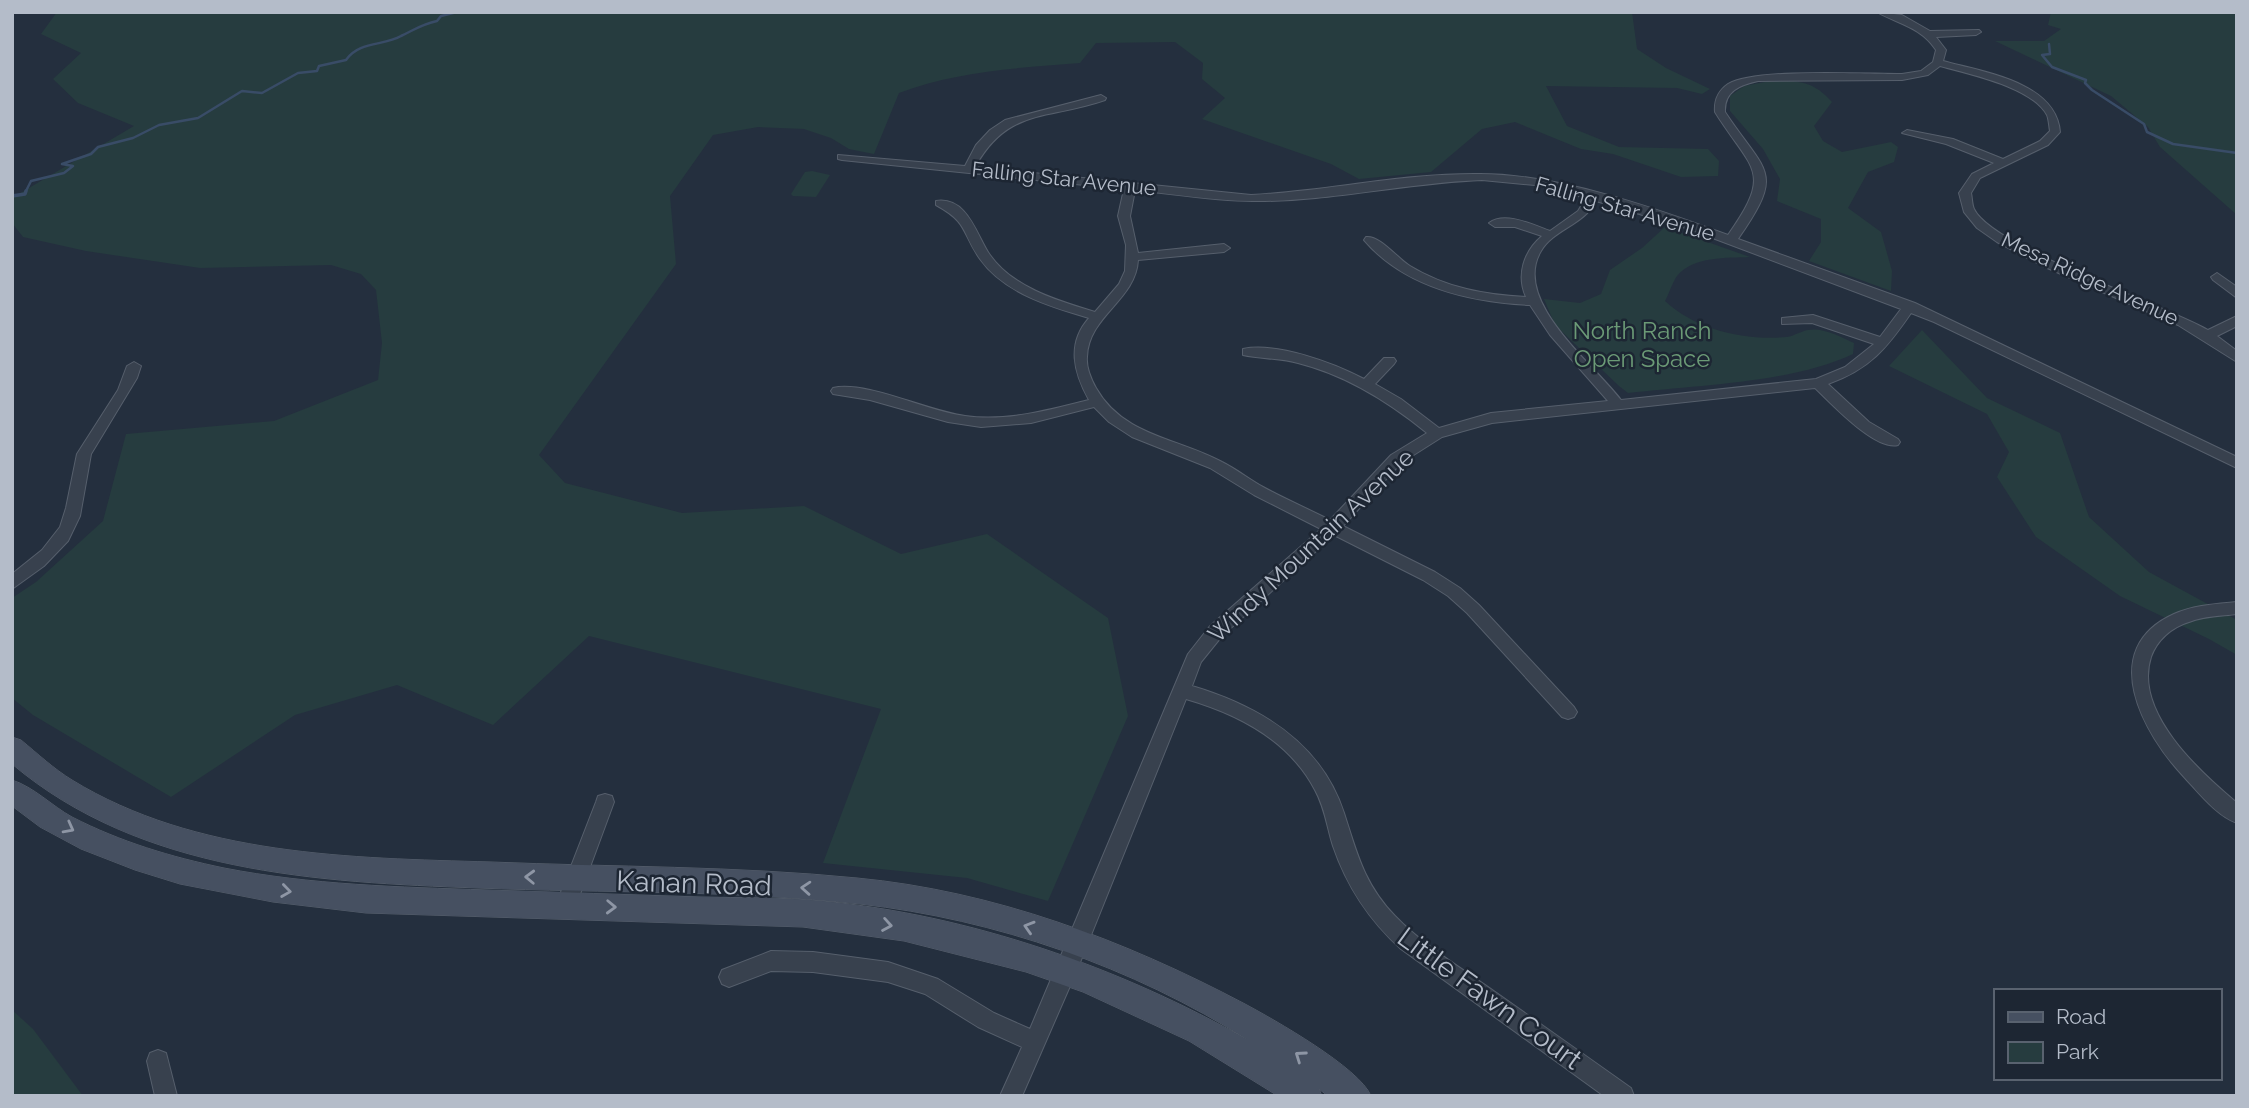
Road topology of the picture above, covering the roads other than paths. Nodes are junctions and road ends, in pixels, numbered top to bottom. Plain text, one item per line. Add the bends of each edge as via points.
1 (1881, 12) edge
2 (1976, 32) dead end
3 (1928, 34) junction
4 (1938, 63) junction
5 (1101, 98) dead end
6 (1907, 133) dead end
7 (842, 157) dead end
8 (2003, 163) junction
9 (968, 170) junction
10 (1130, 186) junction
11 (1593, 196) junction
12 (940, 203) dead end
13 (1495, 223) dead end
14 (1551, 235) junction
15 (1370, 240) dead end
16 (1731, 240) junction
17 (1224, 247) dead end
18 (1134, 257) junction
19 (2217, 277) dead end
20 (2237, 294) edge
21 (1534, 301) junction
22 (1910, 306) junction
23 (1096, 316) junction
24 (2237, 320) edge
25 (1787, 321) dead end
26 (2207, 335) junction
27 (1884, 343) junction
28 (1248, 352) dead end
29 (2237, 358) edge
30 (1390, 361) dead end
31 (134, 366) dead end
32 (1818, 383) junction
33 (1366, 385) junction
34 (838, 391) dead end
35 (1097, 402) junction
36 (1618, 405) junction
37 (1437, 434) junction
38 (1893, 442) dead end
39 (2235, 459) edge
40 (1332, 528) junction
41 (12, 583) edge
42 (2237, 608) edge
43 (1180, 690) junction
44 (1568, 712) dead end
45 (12, 748) edge
46 (12, 791) edge
47 (605, 802) dead end
48 (2237, 816) edge
49 (570, 892) junction
50 (1079, 942) junction
51 (1067, 970) junction
52 (729, 977) dead end
53 (1033, 1041) junction
54 (158, 1062) dead end
55 (166, 1096) edge
56 (1011, 1096) edge
57 (1306, 1096) edge
58 (1356, 1096) edge
59 (1623, 1096) edge

1 - 3 street
2 - 3 street
3 - 4 street via 1941,50
4 - 8 street, Mesa Ridge Avenue via 2012,85 2052,113 2057,126 2052,138
4 - 16 street via 1902,77 1771,76 1729,88 1720,98 1720,112 1753,157 1761,182 1757,202
5 - 9 street via 1006,124 982,141
6 - 8 street via 1950,141
7 - 9 street, Falling Star Avenue
8 - 26 street, Mesa Ridge Avenue via 1976,176 1965,189 1967,207 1982,227 2020,251
9 - 10 street, Falling Star Avenue
10 - 11 street, Falling Star Avenue via 1270,198 1482,177 1535,182
10 - 18 street via 1124,216
11 - 14 street via 1589,208
11 - 16 street, Falling Star Avenue
12 - 23 street via 968,221 984,256 1003,275 1053,302
13 - 14 street via 1516,223
14 - 21 street via 1537,247 1526,269
15 - 21 street via 1399,267 1436,285 1483,298
16 - 22 street, Falling Star Avenue
17 - 18 street
18 - 23 street via 1125,285
19 - 20 street
21 - 36 street via 1564,346 1602,382
22 - 27 street, Windy Mountain Avenue
22 - 39 street, Falling Star Avenue
23 - 35 street via 1084,336 1080,357 1084,379
24 - 26 street
25 - 27 street via 1813,319
26 - 29 street, Mesa Ridge Avenue
27 - 32 street, Windy Mountain Avenue via 1860,366
28 - 33 street via 1292,356
30 - 33 street
31 - 41 street via 124,393 84,453 66,530 37,565
32 - 36 street, Windy Mountain Avenue
32 - 38 street via 1864,425
33 - 37 street via 1399,403
34 - 35 street via 865,393 981,423 1042,416
35 - 40 street via 1137,434 1215,464
36 - 37 street, Windy Mountain Avenue via 1491,418
37 - 40 street, Windy Mountain Avenue via 1396,459
40 - 43 street, Windy Mountain Avenue via 1216,631 1194,659
40 - 44 street via 1454,592
42 - 48 street via 2180,618 2159,629 2145,646 2139,667 2142,695 2157,729 2185,766
43 - 50 street, Windy Mountain Avenue
43 - 59 street, Little Fawn Court via 1237,707 1285,738 1320,780 1352,870 1387,922 1421,952
49 -> 45 main road, Kanan Road via 308,866 234,854 114,815 59,786
46 -> 49 main road, Kanan Road via 34,809 92,840 145,861 220,880 366,900
47 - 49 street
50 -> 49 main road, Kanan Road via 970,909 862,891 726,883
49 -> 51 main road, Kanan Road via 838,916 957,938
50 - 51 street, Windy Mountain Avenue
58 -> 50 main road, Kanan Road via 1247,1022
51 - 53 street, Windy Mountain Avenue
51 - 57 main road, Kanan Road via 1179,1020
52 - 53 street via 771,961 888,972 931,986 986,1020
53 - 56 street, Windy Mountain Avenue
54 - 55 street

